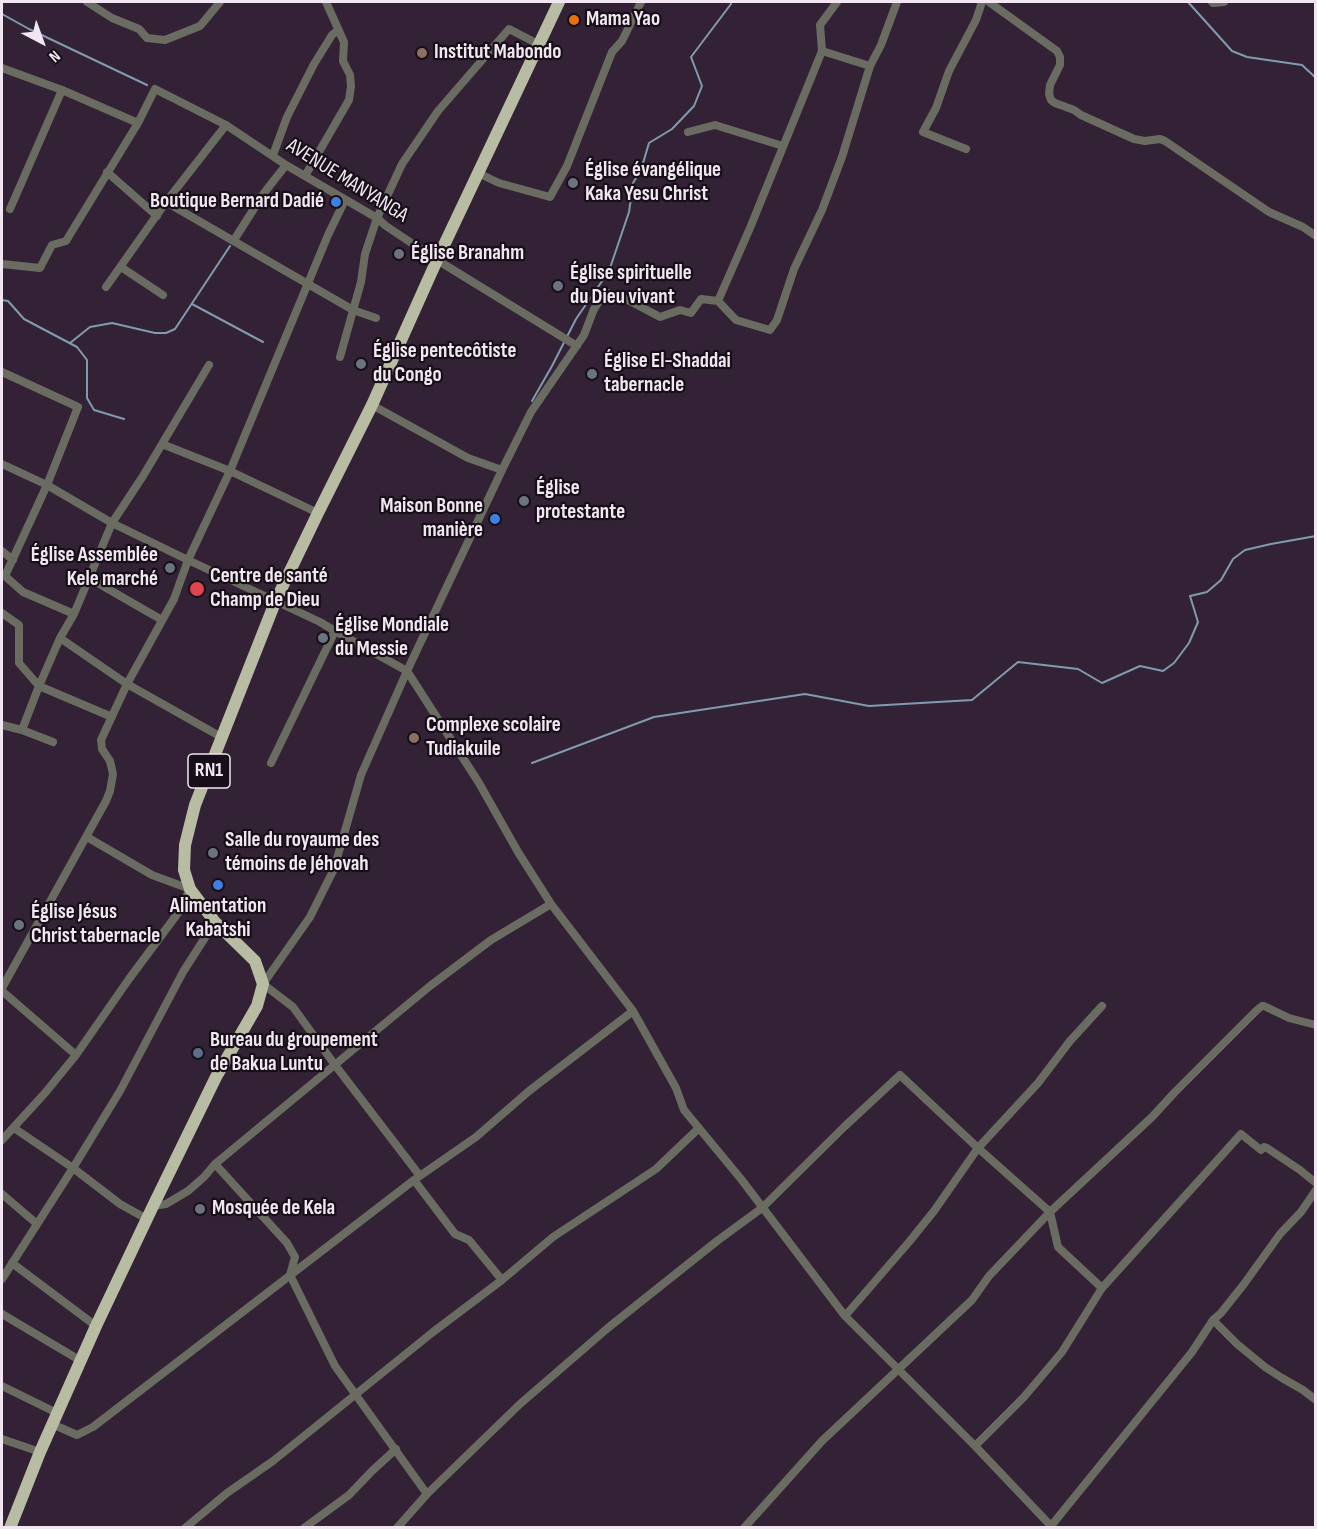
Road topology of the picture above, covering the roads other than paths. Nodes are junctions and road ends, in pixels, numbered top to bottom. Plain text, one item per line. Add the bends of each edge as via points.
1 (87, 2) edge
2 (220, 2) edge
3 (326, 2) edge
4 (559, 2) edge
5 (641, 2) edge
6 (837, 2) edge
7 (897, 2) edge
8 (982, 2) edge
9 (989, 2) edge
10 (1212, 2) edge
11 (1224, 2) edge
12 (338, 30) junction
13 (538, 44) junction
14 (822, 51) junction
15 (870, 66) junction
16 (2, 68) edge
17 (62, 90) junction
18 (138, 123) junction
19 (226, 125) junction
20 (688, 132) dead end
21 (783, 146) junction
22 (966, 148) dead end
23 (273, 155) junction
24 (286, 165) junction
25 (107, 172) junction
26 (478, 173) junction
27 (305, 176) junction
28 (345, 200) junction
29 (166, 202) junction
30 (10, 209) dead end
31 (157, 216) junction
32 (377, 218) junction
33 (1316, 236) edge
34 (234, 240) junction
35 (437, 260) junction
36 (2, 264) edge
37 (121, 267) junction
38 (308, 284) junction
39 (106, 287) dead end
40 (163, 296) dead end
41 (718, 301) junction
42 (353, 310) junction
43 (376, 318) dead end
44 (577, 346) junction
45 (340, 357) dead end
46 (209, 365) dead end
47 (2, 372) edge
48 (372, 405) junction
49 (162, 444) junction
50 (2, 464) edge
51 (502, 470) junction
52 (230, 471) junction
53 (47, 485) junction
54 (318, 513) junction
55 (112, 523) junction
56 (2, 551) edge
57 (13, 560) junction
58 (188, 560) junction
59 (88, 578) junction
60 (276, 600) junction
61 (2, 613) edge
62 (74, 614) junction
63 (162, 621) junction
64 (335, 631) junction
65 (60, 638) junction
66 (407, 671) junction
67 (127, 684) junction
68 (39, 686) junction
69 (112, 717) junction
70 (2, 725) edge
71 (21, 730) junction
72 (223, 738) junction
73 (53, 742) dead end
74 (271, 763) dead end
75 (87, 837) junction
76 (190, 889) junction
77 (551, 904) junction
78 (215, 922) junction
79 (263, 984) junction
80 (2, 989) edge
81 (1102, 1006) dead end
82 (633, 1011) junction
83 (1316, 1025) edge
84 (76, 1055) junction
85 (335, 1065) junction
86 (14, 1128) junction
87 (699, 1128) junction
88 (2, 1140) edge
89 (978, 1148) junction
90 (215, 1164) junction
91 (73, 1168) junction
92 (417, 1178) junction
93 (1316, 1183) edge
94 (1316, 1190) edge
95 (2, 1194) edge
96 (153, 1206) junction
97 (762, 1208) junction
98 (1050, 1212) junction
99 (147, 1219) junction
100 (37, 1224) junction
101 (7, 1266) edge
102 (290, 1275) junction
103 (2, 1279) edge
104 (502, 1280) junction
105 (1101, 1288) junction
106 (2, 1314) edge
107 (845, 1316) junction
108 (1213, 1320) junction
109 (96, 1326) junction
110 (81, 1361) junction
111 (898, 1369) junction
112 (2, 1388) edge
113 (355, 1394) junction
114 (1316, 1400) edge
115 (55, 1418) junction
116 (2, 1439) edge
117 (975, 1446) junction
118 (396, 1449) junction
119 (40, 1452) junction
120 (427, 1494) junction
121 (10, 1527) edge
122 (184, 1527) edge
123 (304, 1527) edge
124 (397, 1527) edge
125 (744, 1527) edge

1 - 2 street via 139,29 147,38 165,40 200,26
3 - 12 street
4 - 13 highway, RN1
5 - 26 street via 622,41 612,52 567,166 550,197
6 - 14 street via 820,25
7 - 15 street
8 - 22 street via 923,132
9 - 33 street via 1057,51 1060,65 1049,94 1055,103 1134,139 1165,141 1269,212
10 - 11 street
12 - 23 street via 314,64
12 - 27 street via 344,42 343,61 350,75 349,100
13 - 26 highway, RN1
13 - 32 street via 510,30 438,111 402,164
14 - 15 street
14 - 21 street
15 - 41 street via 822,210 770,330 736,320
16 - 17 street
17 - 18 street
17 - 30 street
18 - 19 street, AVENUE MANYANGA via 155,89
18 - 25 street
19 - 23 street, AVENUE MANYANGA
19 - 29 street
20 - 21 street via 716,125
21 - 41 street
23 - 24 street, AVENUE MANYANGA
24 - 27 street, AVENUE MANYANGA
24 - 34 street
25 - 31 street
25 - 36 street via 66,241 52,245 40,268
26 - 35 highway, RN1
27 - 28 street, AVENUE MANYANGA
28 - 32 street, AVENUE MANYANGA
28 - 38 street
29 - 31 street
29 - 34 street
31 - 37 street
32 - 35 street, AVENUE MANYANGA
32 - 42 street
34 - 38 street
35 - 44 street, AVENUE MANYANGA
35 - 48 highway, RN1
37 - 39 street
37 - 40 street
38 - 42 street
38 - 52 street
41 - 44 street via 701,299 691,313 680,310 660,317 606,292
42 - 43 street
42 - 45 street
44 - 51 street via 531,412
46 - 49 street
47 - 53 street via 78,407
48 - 51 street via 468,458
48 - 54 highway, RN1
49 - 52 street
49 - 55 street
50 - 53 street
51 - 66 street
52 - 54 street
52 - 58 street
53 - 55 street
53 - 57 street
54 - 60 highway, RN1
55 - 58 street
55 - 59 street
56 - 57 street
57 - 62 street via 5,576 23,592
58 - 60 street
58 - 63 street
59 - 62 street
59 - 63 street
60 - 64 street
60 - 72 highway, RN1
61 - 68 street via 19,625 20,663
62 - 65 street
63 - 67 street
64 - 66 street
64 - 74 street
65 - 67 street
65 - 68 street
66 - 77 street
66 - 79 street via 361,775 333,869 310,916
67 - 69 street
67 - 72 street
68 - 69 street
68 - 71 street
69 - 75 street via 101,740 110,761 110,791
70 - 71 street
71 - 73 street
72 - 76 highway, RN1 via 195,805 185,845 184,870
75 - 76 street via 152,875
75 - 80 street
76 - 78 highway, RN1
76 - 84 street via 178,913
77 - 82 street
77 - 85 street via 491,940
78 - 79 highway, RN1 via 255,961
78 - 91 street
79 - 85 street via 293,1007
79 - 96 highway via 257,1006 216,1077
80 - 84 street
81 - 89 street
82 - 87 street via 684,1110
82 - 92 street via 476,1137
83 - 98 street via 1262,1006
84 - 86 street
85 - 90 street
85 - 92 street
86 - 88 street
86 - 91 street
87 - 97 street
87 - 104 street via 656,1169 553,1237
89 - 97 street via 900,1075
89 - 98 street
89 - 107 street via 916,1234
90 - 96 street via 188,1191 166,1204
90 - 102 street via 287,1242 295,1257
91 - 99 street
91 - 100 street
92 - 102 street
92 - 104 street via 455,1234 469,1240
93 - 105 street via 1241,1134
94 - 108 street
95 - 100 street
96 - 99 highway
97 - 107 street
97 - 120 street via 609,1327 520,1404
98 - 105 street via 1058,1247
98 - 111 street via 989,1276 972,1300
99 - 109 highway
100 - 101 street
101 - 103 street
101 - 109 street
102 - 113 street via 335,1366
102 - 115 street via 93,1427 77,1435
104 - 113 street
105 - 117 street via 1062,1352
106 - 110 street
107 - 111 street
108 - 114 street via 1265,1367
108 - 117 street via 1192,1352 1051,1526
109 - 110 highway
110 - 115 highway
111 - 117 street
111 - 125 street via 822,1442
112 - 115 street
113 - 118 street
113 - 122 street
115 - 119 highway
116 - 119 street
118 - 120 street
118 - 123 street via 349,1495
119 - 121 highway
120 - 124 street

